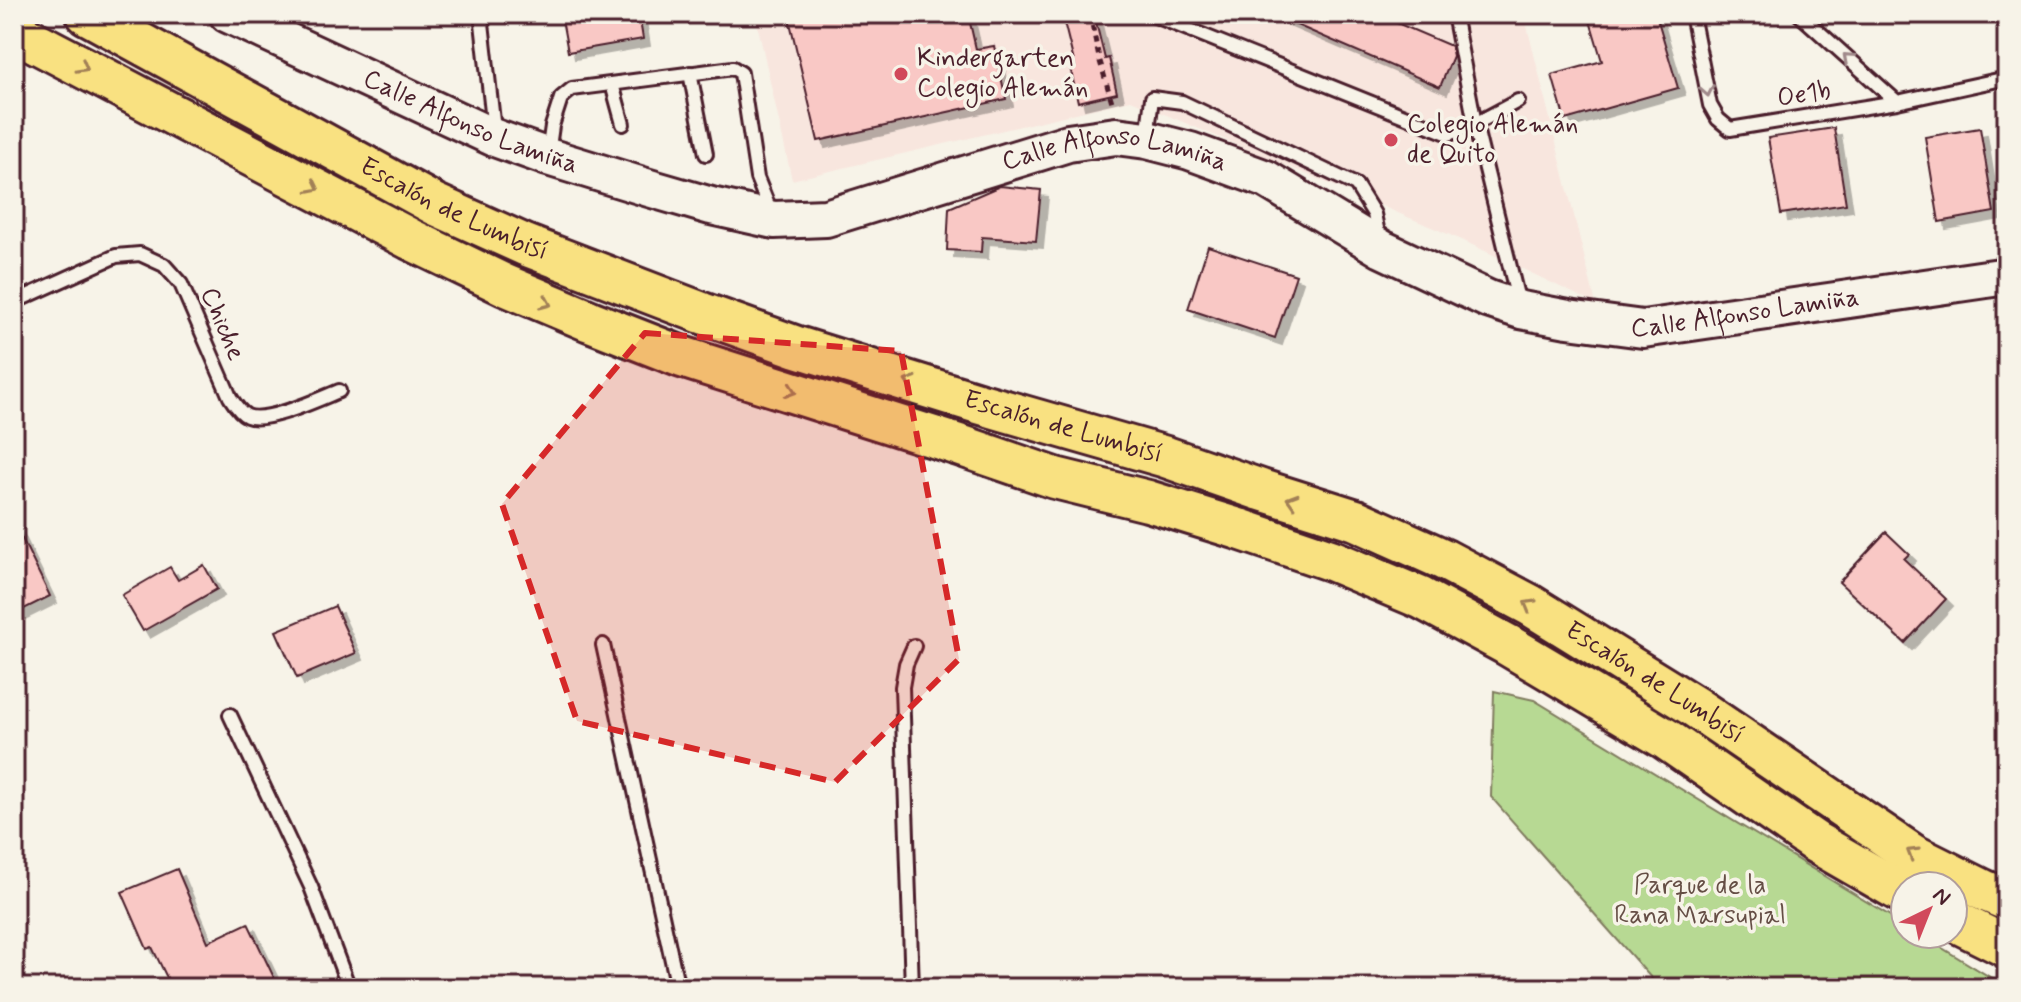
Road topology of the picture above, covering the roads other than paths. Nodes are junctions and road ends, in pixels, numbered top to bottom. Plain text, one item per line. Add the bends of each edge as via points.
1 (87, 14) edge
2 (228, 14) edge
3 (481, 14) edge
4 (1150, 14) edge
5 (1454, 14) edge
6 (1692, 14) edge
7 (1799, 14) edge
8 (14, 31) edge
9 (690, 73) junction
10 (2007, 78) edge
11 (612, 84) junction
12 (1518, 101) dead end
13 (1897, 102) junction
14 (623, 124) dead end
15 (1475, 124) junction
16 (495, 138) junction
17 (706, 154) dead end
18 (548, 157) junction
19 (774, 220) junction
20 (2007, 276) edge
21 (14, 302) edge
22 (1521, 310) junction
23 (339, 391) dead end
24 (603, 645) dead end
25 (914, 646) dead end
26 (230, 715) dead end
27 (1889, 885) edge
28 (2007, 900) edge
29 (1969, 928) edge
30 (2007, 947) edge
31 (349, 988) edge
32 (678, 988) edge
33 (912, 988) edge

28 -> 1 main road, Escalón de Lumbisí via 1913,855 1682,699 1530,605 1445,560 1356,520 1166,457 797,347 525,245 434,204
2 - 16 street, Calle Alfonso Lamiña
3 - 16 lane
4 - 15 lane via 1449,134
5 - 15 lane
6 -> 13 lane, Oe1b via 1710,105 1730,129
13 -> 7 lane
8 -> 27 main road, Escalón de Lumbisí via 410,239 590,321 682,357 1055,478 1239,529 1421,598 1666,739 1815,842
9 - 11 lane
9 - 17 lane
9 - 19 lane via 733,68 741,73 757,178
10 - 13 lane, Oe1b
11 - 14 lane
11 - 18 lane via 572,89 561,98
12 - 15 lane
15 - 22 lane
16 - 18 street, Calle Alfonso Lamiña
18 - 19 street, Calle Alfonso Lamiña
19 - 22 street, Calle Alfonso Lamiña via 826,218 1068,143 1116,136 1190,151 1266,179 1382,249
20 - 22 street, Calle Alfonso Lamiña via 1643,329
21 - 23 lane, Chiche via 116,256 140,254 164,265 181,284 240,412 258,419
24 - 32 lane
25 - 33 lane via 902,687
26 - 31 lane via 311,887
29 - 30 main road

